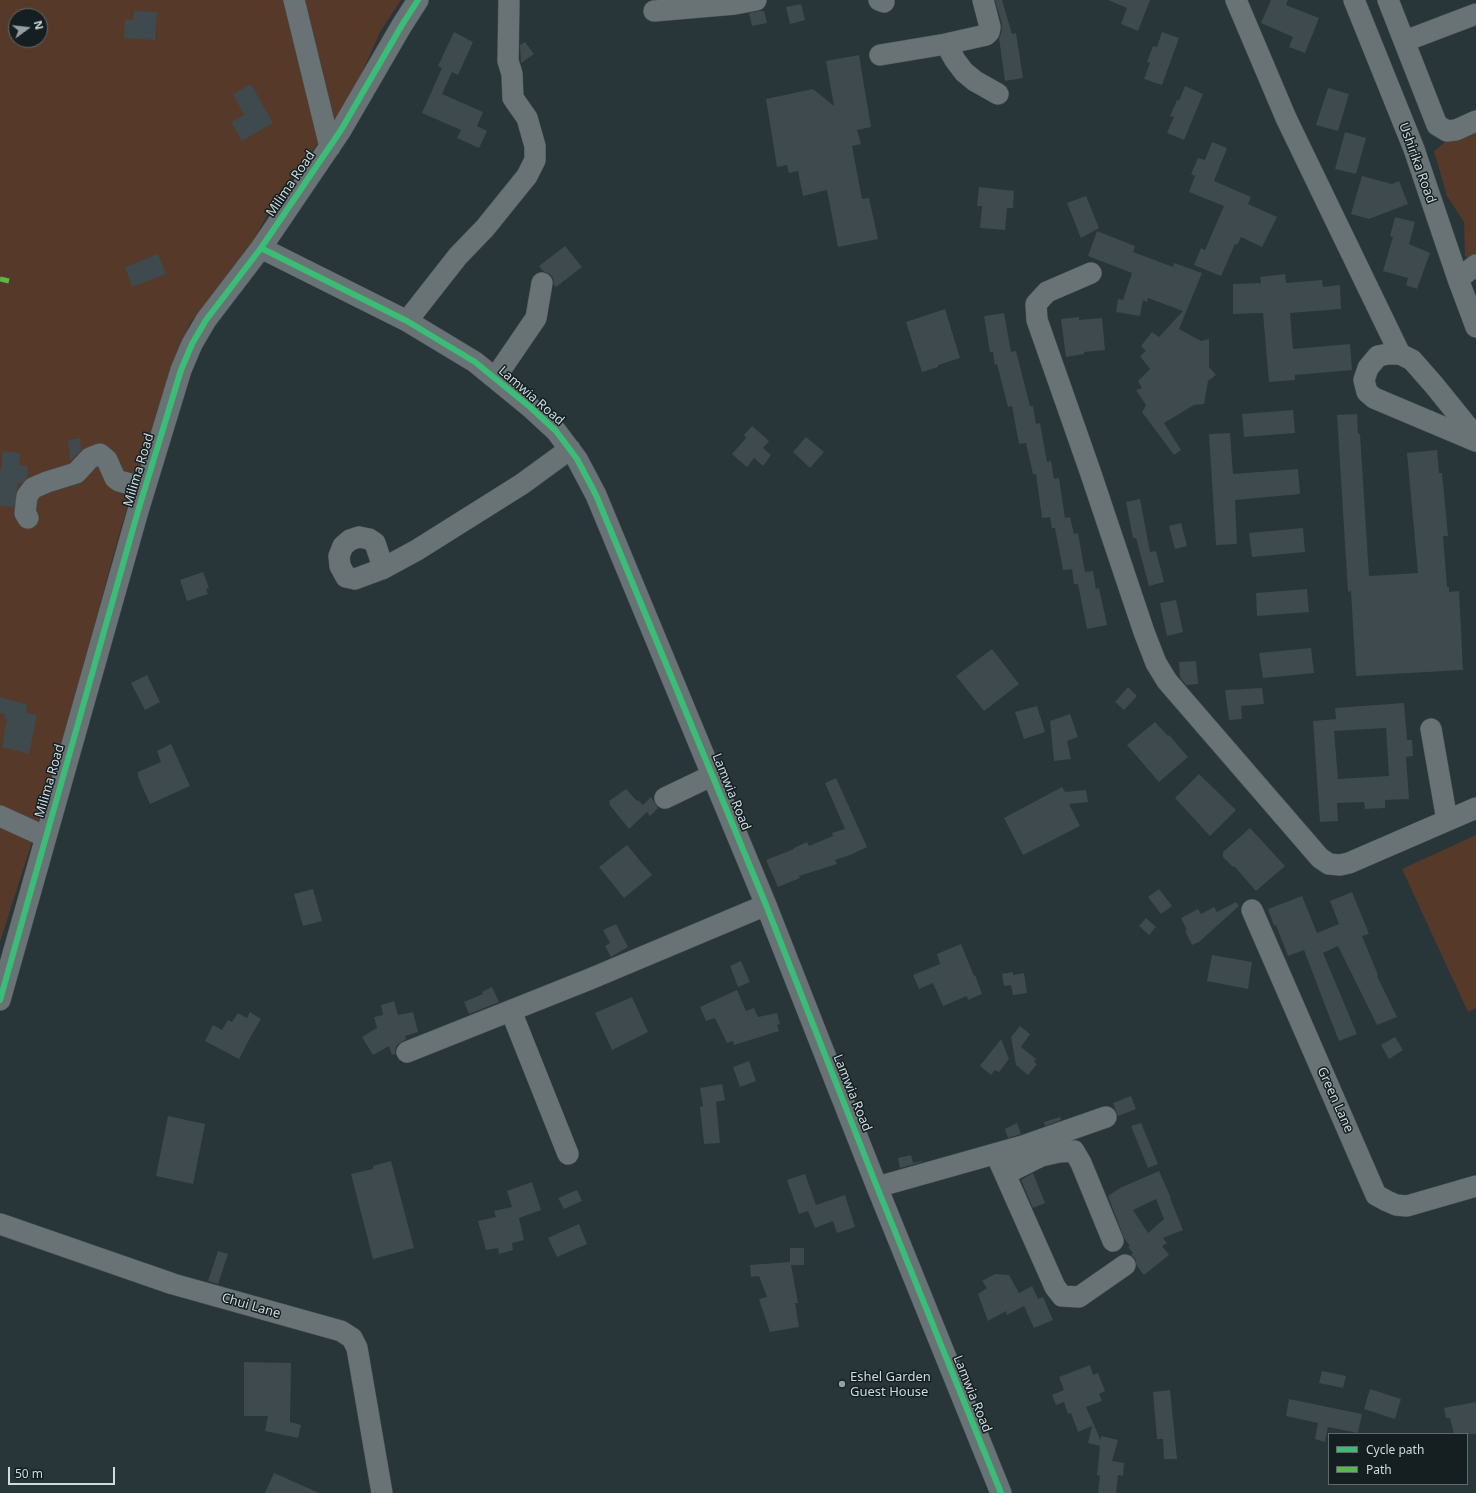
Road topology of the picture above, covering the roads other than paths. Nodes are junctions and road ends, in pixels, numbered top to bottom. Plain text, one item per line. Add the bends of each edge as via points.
1 (294, 0) edge
2 (418, 0) edge
3 (509, 0) edge
4 (756, 0) edge
5 (983, 0) edge
6 (1236, 0) edge
7 (1354, 0) edge
8 (1388, 0) edge
9 (654, 10) dead end
10 (1476, 14) edge
11 (1405, 41) junction
12 (946, 44) junction
13 (880, 55) dead end
14 (998, 94) dead end
15 (1476, 121) edge
16 (330, 147) junction
17 (261, 248) junction
18 (1476, 264) edge
19 (1091, 274) dead end
20 (1458, 279) junction
21 (542, 283) dead end
22 (407, 321) junction
23 (1476, 327) edge
24 (1400, 354) junction
25 (495, 378) junction
26 (1476, 437) edge
27 (1476, 441) edge
28 (570, 449) junction
29 (145, 488) junction
30 (28, 518) dead end
31 (382, 569) dead end
32 (1431, 729) dead end
33 (712, 775) junction
34 (665, 798) dead end
35 (1476, 808) edge
36 (0, 816) edge
37 (1447, 820) junction
38 (46, 837) junction
39 (766, 905) junction
40 (1252, 910) dead end
41 (0, 1000) edge
42 (511, 1010) junction
43 (407, 1052) dead end
44 (1106, 1117) dead end
45 (568, 1154) dead end
46 (996, 1154) junction
47 (1005, 1174) junction
48 (1476, 1186) edge
49 (877, 1187) junction
50 (0, 1224) edge
51 (1113, 1241) dead end
52 (1125, 1265) dead end
53 (382, 1493) edge
54 (1001, 1493) edge

1 - 16 street
2 - 16 street, Milima Road
3 - 22 street via 508,61 512,74 513,98 527,118 535,146 535,160 528,176 458,256
4 - 9 street
5 - 12 street via 989,32 981,37
6 - 24 street via 1286,118
7 - 20 street, Ushirika Road via 1414,150
8 - 11 street
10 - 11 street
11 - 15 street via 1437,125 1447,131
12 - 13 street
12 - 14 street via 964,72
16 - 17 street, Milima Road
17 - 22 street, Lamwia Road
17 - 29 street, Milima Road via 206,320 192,344 181,370
18 - 20 street
19 - 37 street via 1047,292 1036,304 1037,320 1144,632 1167,681 1320,858 1329,864 1349,863
20 - 23 street, Ushirika Road
21 - 25 street via 536,318
22 - 25 street, Lamwia Road via 475,362
24 - 26 street via 1412,360
24 - 27 street via 1378,356 1368,368 1364,380 1367,392 1374,398
25 - 28 street, Lamwia Road via 556,431
28 - 31 street via 516,489
28 - 33 street, Lamwia Road via 596,495
29 - 30 street via 115,478 107,460 100,454 90,458 76,473 33,488 27,496 25,513
29 - 38 street, Milima Road
32 - 37 street
33 - 34 street
33 - 39 street, Lamwia Road
35 - 37 street
36 - 38 street
38 - 41 street, Milima Road
39 - 42 street
39 - 49 street, Lamwia Road
40 - 48 street, Green Lane via 1376,1194 1396,1205 1407,1206
42 - 43 street
42 - 45 street
44 - 46 street
46 - 47 street
46 - 49 street
47 - 51 street via 1041,1156 1074,1151 1082,1163
47 - 52 street via 1055,1287 1062,1296 1078,1296
49 - 54 street, Lamwia Road
50 - 53 street, Chui Lane via 172,1284 340,1331 352,1338 357,1348

